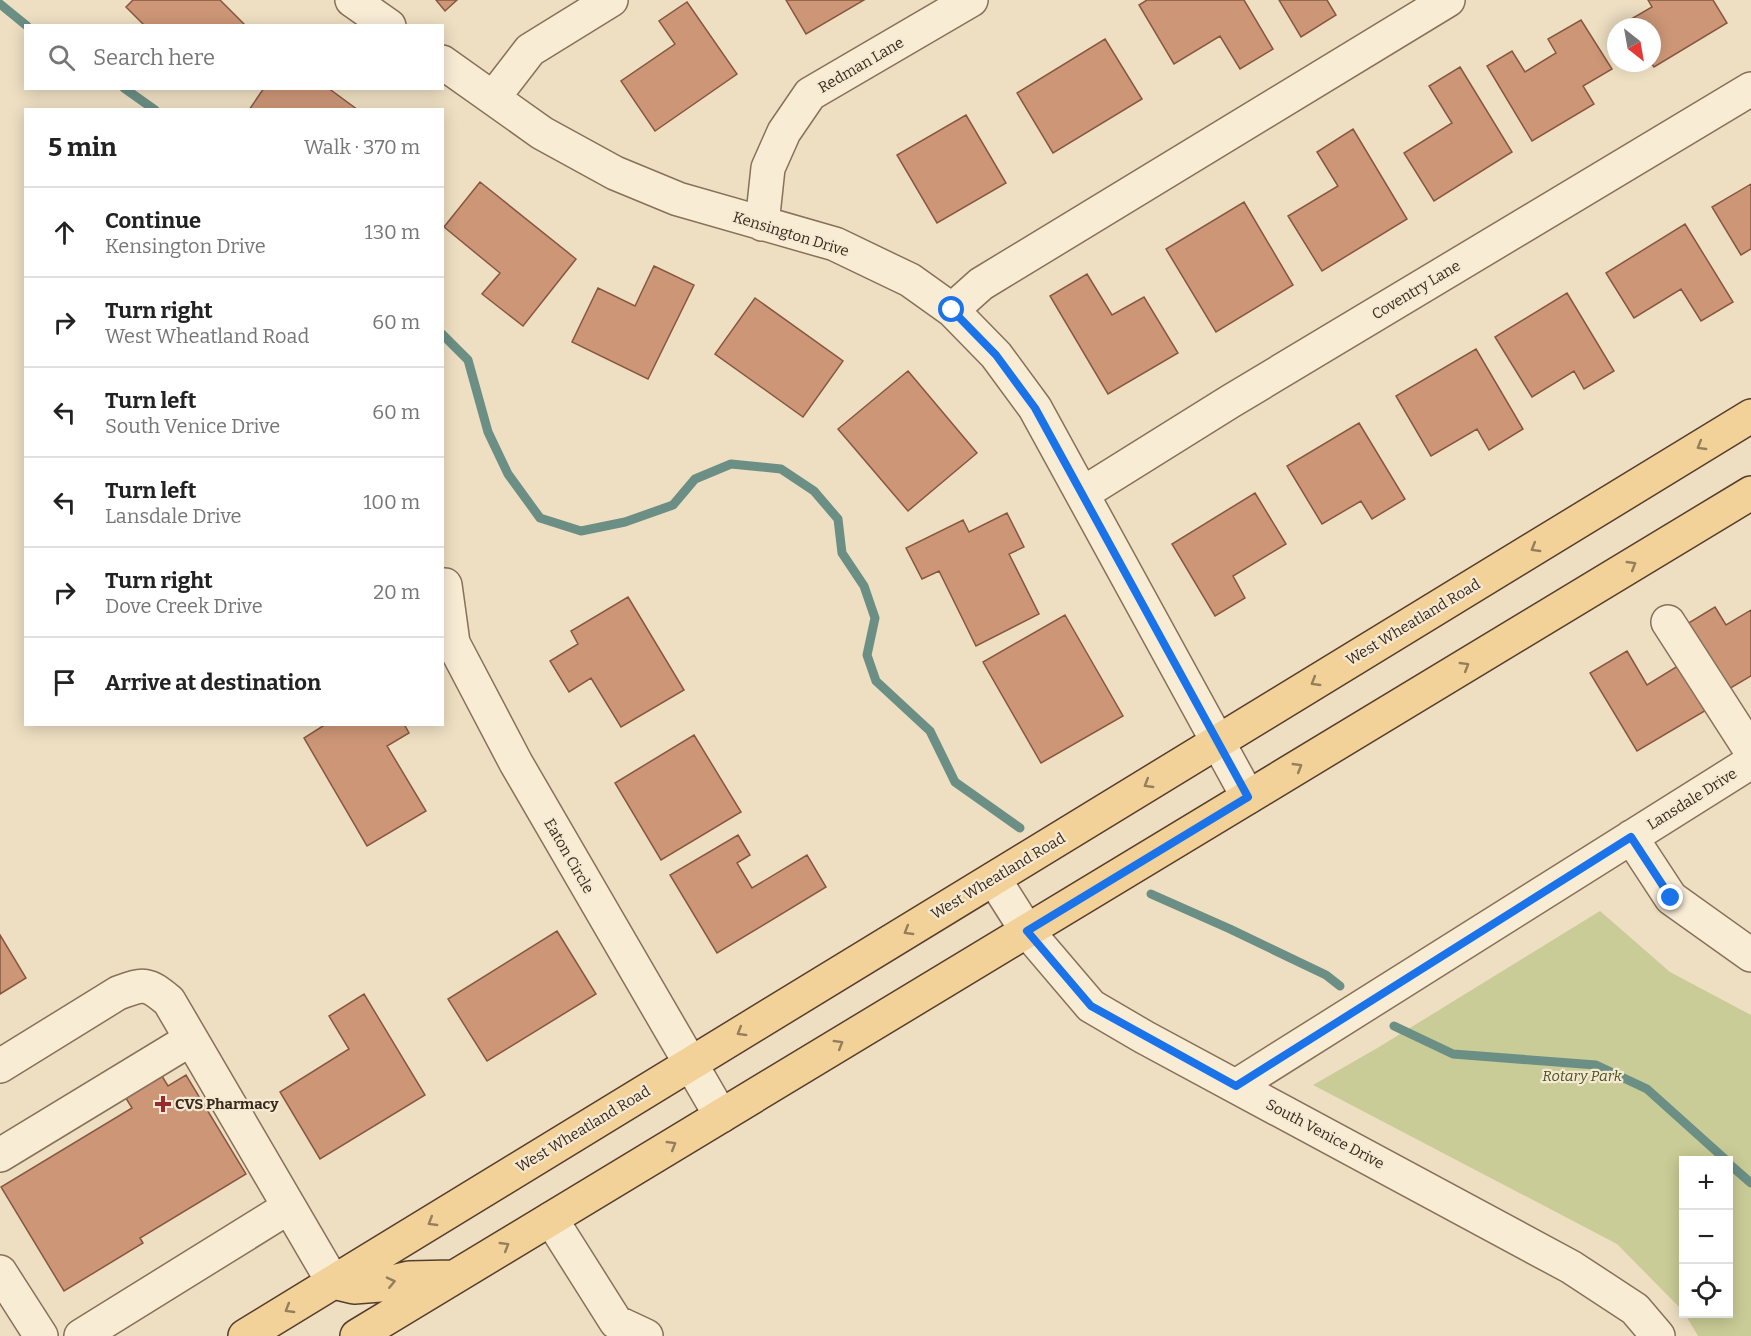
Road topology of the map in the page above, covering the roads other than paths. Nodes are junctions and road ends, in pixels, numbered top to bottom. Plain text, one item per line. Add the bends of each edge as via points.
1 (352, 0) edge
2 (611, 0) edge
3 (971, 0) edge
4 (1448, 0) edge
5 (386, 24) edge
6 (444, 64) edge
7 (1751, 88) edge
8 (493, 98) junction
9 (762, 224) junction
10 (952, 310) junction
11 (1751, 416) edge
12 (1751, 493) edge
13 (1082, 494) junction
14 (445, 585) dead end
15 (1668, 622) dead end
16 (1218, 741) junction
17 (1751, 751) edge
18 (1751, 762) edge
19 (1248, 797) junction
20 (1631, 837) junction
21 (994, 879) junction
22 (1027, 931) junction
23 (1751, 955) edge
24 (191, 1039) junction
25 (690, 1064) junction
26 (0, 1066) edge
27 (1236, 1086) junction
28 (721, 1116) junction
29 (0, 1155) edge
30 (289, 1207) junction
31 (551, 1219) junction
32 (0, 1272) edge
33 (455, 1277) junction
34 (333, 1282) junction
35 (606, 1329) edge
36 (42, 1336) edge
37 (81, 1336) edge
38 (245, 1336) edge
39 (357, 1336) edge
40 (646, 1336) edge
41 (1658, 1336) edge

1 - 5 street
2 - 8 street via 530,50
3 - 9 street, Redman Lane via 810,94 784,132 768,168
4 - 10 street via 981,284
6 - 8 street, Kensington Drive
7 - 13 street, Coventry Lane
8 - 9 street, Kensington Drive via 542,133 615,173 678,199
9 - 10 street, Kensington Drive via 835,244 910,280
10 - 13 street, Kensington Drive via 996,355 1035,408
11 -> 16 main road, West Wheatland Road
19 -> 12 main road
13 - 16 street, Kensington Drive
14 - 25 street, Eaton Circle via 453,644 516,763
15 - 17 street
16 - 19 street, Kensington Drive
16 -> 21 main road, West Wheatland Road
18 - 20 street, Lansdale Drive
19 - 22 main road
20 - 23 street via 1671,898
20 - 27 street, Lansdale Drive
21 - 22 street, South Venice Drive
21 -> 25 main road, West Wheatland Road
22 - 27 street, South Venice Drive via 1091,1006
28 -> 22 main road
24 - 26 street via 169,1001 153,988 139,986 118,993
24 - 29 street
24 - 30 street
25 - 28 street, Eaton Circle
25 -> 34 main road, West Wheatland Road
27 - 41 street, South Venice Drive via 1571,1267 1635,1309
31 -> 28 main road
30 - 34 street
30 - 37 street
33 -> 31 main road
31 - 35 street
32 - 36 street
34 -> 33 main road via 354,1287 409,1278
33 - 39 main road
34 -> 38 main road, West Wheatland Road
35 - 40 street

